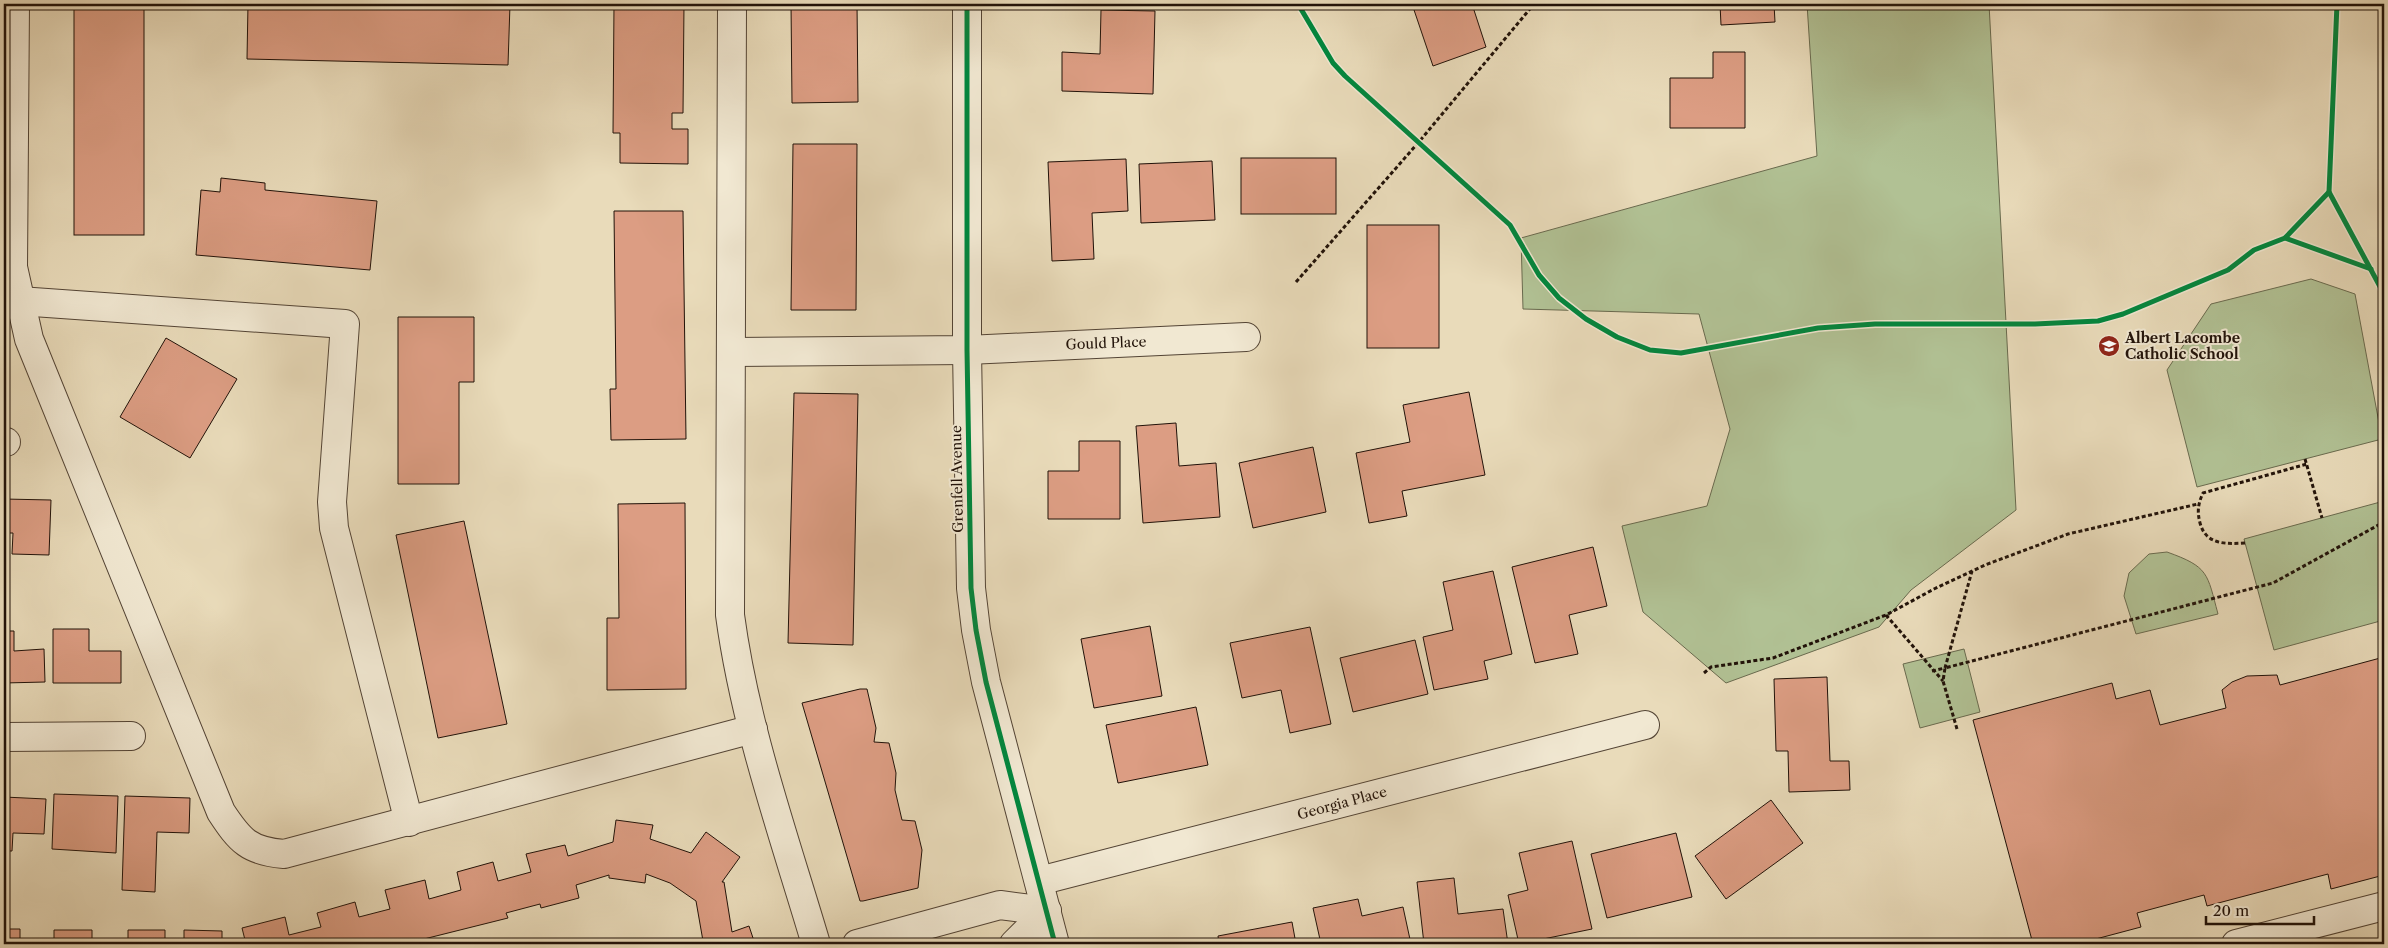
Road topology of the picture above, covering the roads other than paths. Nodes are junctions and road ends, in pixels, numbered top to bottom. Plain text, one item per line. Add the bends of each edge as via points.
1 (15, 4) edge
2 (732, 4) edge
3 (968, 4) edge
4 (8, 267) edge
5 (20, 301) junction
6 (1246, 337) dead end
7 (967, 350) junction
8 (732, 352) junction
9 (1644, 725) dead end
10 (753, 729) junction
11 (132, 736) dead end
12 (4, 737) edge
13 (409, 822) junction
14 (1039, 882) junction
15 (2384, 906) edge
16 (1047, 911) junction
17 (816, 944) edge
18 (857, 944) edge
19 (1014, 944) edge
20 (1056, 944) edge
21 (2236, 944) edge

1 - 4 street
2 - 8 street
3 - 7 street, Grenfell Avenue
4 - 5 street
5 - 13 street via 40,366 221,812 235,834 250,847 266,853 284,854
5 - 13 street via 346,324 332,502 334,528
6 - 7 street, Gould Place
7 - 8 street, Gould Place
7 - 14 street, Grenfell Avenue via 969,550 976,630 986,682
8 - 10 street via 730,614
9 - 14 street, Georgia Place
10 - 13 street
10 - 17 street
11 - 12 street
14 - 16 street, Grenfell Avenue
15 - 21 street
16 - 18 street via 1000,905
16 - 19 street
16 - 20 street, Grenfell Avenue

